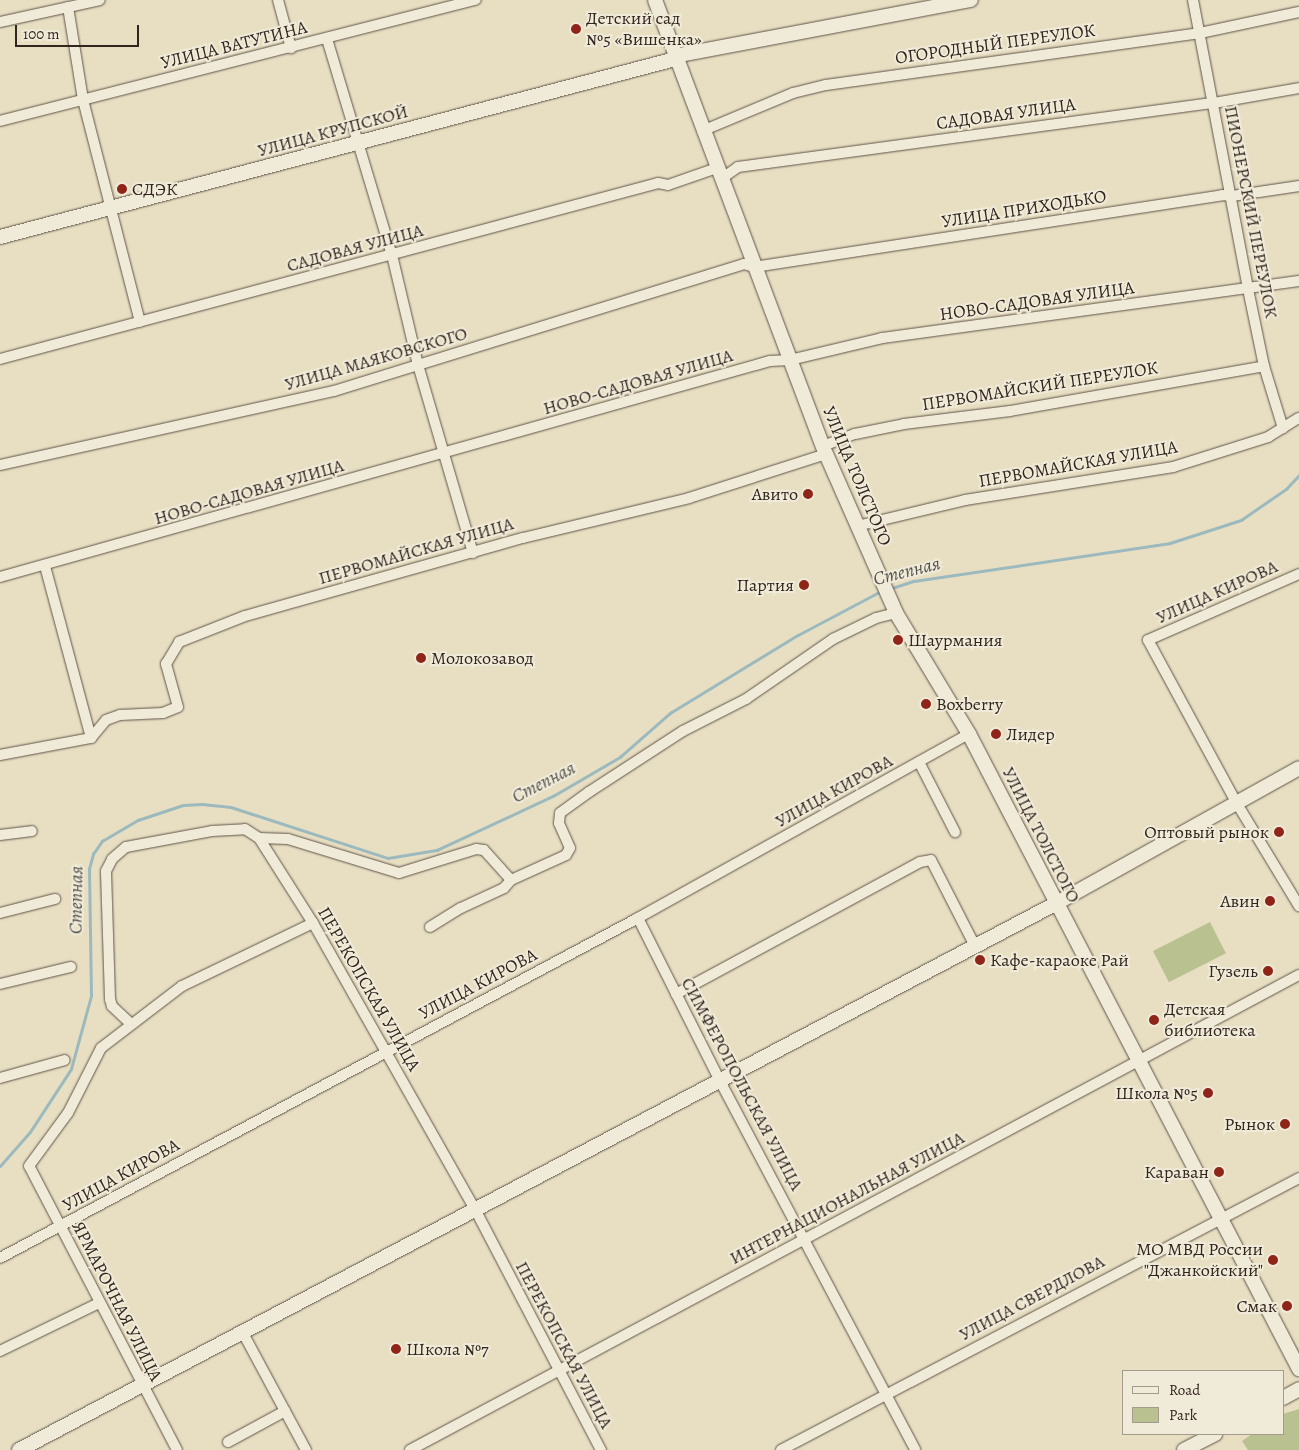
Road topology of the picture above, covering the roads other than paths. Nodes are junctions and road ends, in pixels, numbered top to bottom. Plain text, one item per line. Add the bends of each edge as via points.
1 (100, 0) edge
2 (278, 0) edge
3 (476, 0) edge
4 (655, 0) edge
5 (972, 0) edge
6 (1193, 0) edge
7 (68, 7) junction
8 (1299, 12) edge
9 (0, 22) edge
10 (1200, 33) junction
11 (327, 39) junction
12 (291, 48) junction
13 (674, 58) junction
14 (1299, 88) edge
15 (83, 100) junction
16 (1214, 103) junction
17 (0, 121) edge
18 (702, 131) junction
19 (356, 144) junction
20 (719, 173) junction
21 (1299, 186) edge
22 (1232, 196) junction
23 (112, 207) junction
24 (0, 237) edge
25 (392, 254) junction
26 (754, 267) junction
27 (1299, 281) edge
28 (1248, 289) junction
29 (140, 322) junction
30 (0, 359) edge
31 (790, 360) junction
32 (418, 365) junction
33 (1264, 366) junction
34 (1299, 418) edge
35 (1283, 428) junction
36 (824, 450) junction
37 (446, 454) junction
38 (0, 465) edge
39 (857, 526) junction
40 (473, 553) junction
41 (44, 566) junction
42 (1299, 574) edge
43 (0, 576) edge
44 (894, 610) junction
45 (969, 734) junction
46 (92, 738) junction
47 (0, 755) edge
48 (919, 762) junction
49 (1299, 768) edge
50 (1236, 802) junction
51 (32, 832) dead end
52 (955, 832) dead end
53 (0, 835) edge
54 (259, 838) junction
55 (511, 880) junction
56 (55, 899) dead end
57 (1055, 904) junction
58 (1299, 906) edge
59 (0, 913) edge
60 (638, 918) junction
61 (313, 923) junction
62 (430, 927) dead end
63 (975, 946) junction
64 (71, 967) dead end
65 (1299, 975) edge
66 (0, 984) edge
67 (676, 994) junction
68 (130, 1023) junction
69 (386, 1052) junction
70 (65, 1060) dead end
71 (1138, 1062) junction
72 (0, 1078) edge
73 (720, 1081) junction
74 (1299, 1178) edge
75 (476, 1211) junction
76 (1218, 1218) junction
77 (60, 1226) junction
78 (804, 1237) junction
79 (0, 1258) edge
80 (99, 1303) junction
81 (243, 1333) junction
82 (0, 1351) edge
83 (1299, 1369) edge
84 (560, 1372) junction
85 (142, 1386) junction
86 (1299, 1389) edge
87 (884, 1395) junction
88 (1284, 1397) edge
89 (285, 1411) junction
90 (1213, 1435) edge
91 (228, 1442) dead end
92 (19, 1450) edge
93 (177, 1450) edge
94 (306, 1450) edge
95 (410, 1450) edge
96 (601, 1450) edge
97 (781, 1450) edge
98 (915, 1450) edge
99 (1184, 1450) edge

1 - 7 street
2 - 12 street
3 - 11 street, УЛИЦА ВАТУТИНА
4 - 13 main road, УЛИЦА ТОЛСТОГО
5 - 13 main road, УЛИЦА КРУПСКОЙ
6 - 10 street, ПИОНЕРСКИЙ ПЕРЕУЛОК
7 - 9 street
7 - 15 street
8 - 10 street, ОГОРОДНЫЙ ПЕРЕУЛОК
10 - 16 street, ПИОНЕРСКИЙ ПЕРЕУЛОК
10 - 18 street, ОГОРОДНЫЙ ПЕРЕУЛОК via 826,85 767,103
11 - 12 street, УЛИЦА ВАТУТИНА
11 - 19 street
12 - 15 street, УЛИЦА ВАТУТИНА
13 - 18 main road, УЛИЦА ТОЛСТОГО
13 - 19 main road, УЛИЦА КРУПСКОЙ
14 - 16 street, САДОВАЯ УЛИЦА
15 - 17 street, УЛИЦА ВАТУТИНА
15 - 23 street
16 - 20 street, САДОВАЯ УЛИЦА via 738,166
16 - 22 street, ПИОНЕРСКИЙ ПЕРЕУЛОК
18 - 20 main road, УЛИЦА ТОЛСТОГО
19 - 23 main road, УЛИЦА КРУПСКОЙ
19 - 25 street
20 - 25 street, САДОВАЯ УЛИЦА via 668,186 658,183
20 - 26 main road, УЛИЦА ТОЛСТОГО
21 - 22 street, УЛИЦА ПРИХОДЬКО
22 - 26 street, УЛИЦА ПРИХОДЬКО
22 - 28 street, ПИОНЕРСКИЙ ПЕРЕУЛОК
23 - 24 main road, УЛИЦА КРУПСКОЙ
23 - 29 street
25 - 29 street, САДОВАЯ УЛИЦА
25 - 32 street
26 - 31 main road, УЛИЦА ТОЛСТОГО
26 - 32 street, УЛИЦА МАЯКОВСКОГО via 744,264
27 - 28 street, НОВО-САДОВАЯ УЛИЦА
28 - 31 street, НОВО-САДОВАЯ УЛИЦА via 882,338
28 - 33 street, ПИОНЕРСКИЙ ПЕРЕУЛОК
29 - 30 street, САДОВАЯ УЛИЦА
31 - 36 main road, УЛИЦА ТОЛСТОГО
31 - 37 street, НОВО-САДОВАЯ УЛИЦА via 770,361 673,387
32 - 37 street
32 - 38 street, УЛИЦА МАЯКОВСКОГО via 334,391
33 - 35 street, ПИОНЕРСКИЙ ПЕРЕУЛОК
33 - 36 street, ПЕРВОМАЙСКИЙ ПЕРЕУЛОК via 1010,411 904,424 856,434
34 - 35 street, ПЕРВОМАЙСКАЯ УЛИЦА
35 - 39 street, ПЕРВОМАЙСКАЯ УЛИЦА via 1268,437 1173,467 965,500
36 - 39 main road, УЛИЦА ТОЛСТОГО
36 - 40 street, ПЕРВОМАЙСКАЯ УЛИЦА via 689,498
37 - 40 street
37 - 41 street, НОВО-САДОВАЯ УЛИЦА
39 - 44 main road, УЛИЦА ТОЛСТОГО
40 - 46 street, ПЕРВОМАЙСКАЯ УЛИЦА via 245,616 179,642 166,664 178,707 164,713 120,715 106,720
41 - 43 street, НОВО-САДОВАЯ УЛИЦА
41 - 46 street
42 - 50 street, УЛИЦА КИРОВА via 1148,640
44 - 45 main road, УЛИЦА ТОЛСТОГО
44 - 55 street via 833,639 746,699 683,731 560,813 559,823 570,848 566,855
45 - 48 street, УЛИЦА КИРОВА
45 - 57 main road, УЛИЦА ТОЛСТОГО
46 - 47 street
48 - 52 street
48 - 60 street, УЛИЦА КИРОВА
49 - 50 main road
50 - 57 main road
50 - 58 street
51 - 53 street
54 - 55 street via 288,839 398,873 476,849 484,850
54 - 61 street, ПЕРЕКОПСКАЯ УЛИЦА
54 - 68 street via 245,829 203,833 126,847 112,859 106,872 110,999 112,1006
55 - 62 street via 504,888
56 - 59 street
57 - 63 main road
57 - 71 main road, УЛИЦА ТОЛСТОГО
60 - 67 street, СИМФЕРОПОЛЬСКАЯ УЛИЦА
60 - 69 street, УЛИЦА КИРОВА
61 - 68 street via 182,986
61 - 69 street, ПЕРЕКОПСКАЯ УЛИЦА
63 - 67 street via 931,860 920,862
63 - 73 main road
64 - 66 street
65 - 71 street, ИНТЕРНАЦИОНАЛЬНАЯ УЛИЦА
67 - 73 street, СИМФЕРОПОЛЬСКАЯ УЛИЦА
68 - 77 street, ЯРМАРОЧНАЯ УЛИЦА via 101,1048 68,1113 29,1166
69 - 75 street, ПЕРЕКОПСКАЯ УЛИЦА
69 - 77 street, УЛИЦА КИРОВА
70 - 72 street
71 - 76 main road, УЛИЦА ТОЛСТОГО
71 - 78 street, ИНТЕРНАЦИОНАЛЬНАЯ УЛИЦА
73 - 75 main road
73 - 78 street, СИМФЕРОПОЛЬСКАЯ УЛИЦА
74 - 76 street, УЛИЦА СВЕРДЛОВА
75 - 81 main road
75 - 84 street, ПЕРЕКОПСКАЯ УЛИЦА
76 - 83 main road, УЛИЦА ТОЛСТОГО
76 - 87 street, УЛИЦА СВЕРДЛОВА
77 - 79 street, УЛИЦА КИРОВА
77 - 80 street, ЯРМАРОЧНАЯ УЛИЦА
78 - 84 street, ИНТЕРНАЦИОНАЛЬНАЯ УЛИЦА
78 - 87 street, СИМФЕРОПОЛЬСКАЯ УЛИЦА
80 - 82 street
80 - 85 street, ЯРМАРОЧНАЯ УЛИЦА
81 - 85 main road
81 - 89 street
84 - 95 street, ИНТЕРНАЦИОНАЛЬНАЯ УЛИЦА
84 - 96 street, ПЕРЕКОПСКАЯ УЛИЦА
85 - 92 main road
85 - 93 street, ЯРМАРОЧНАЯ УЛИЦА
86 - 88 main road
87 - 97 street, УЛИЦА СВЕРДЛОВА
87 - 98 street, СИМФЕРОПОЛЬСКАЯ УЛИЦА
89 - 91 street
89 - 94 street
90 - 99 main road

